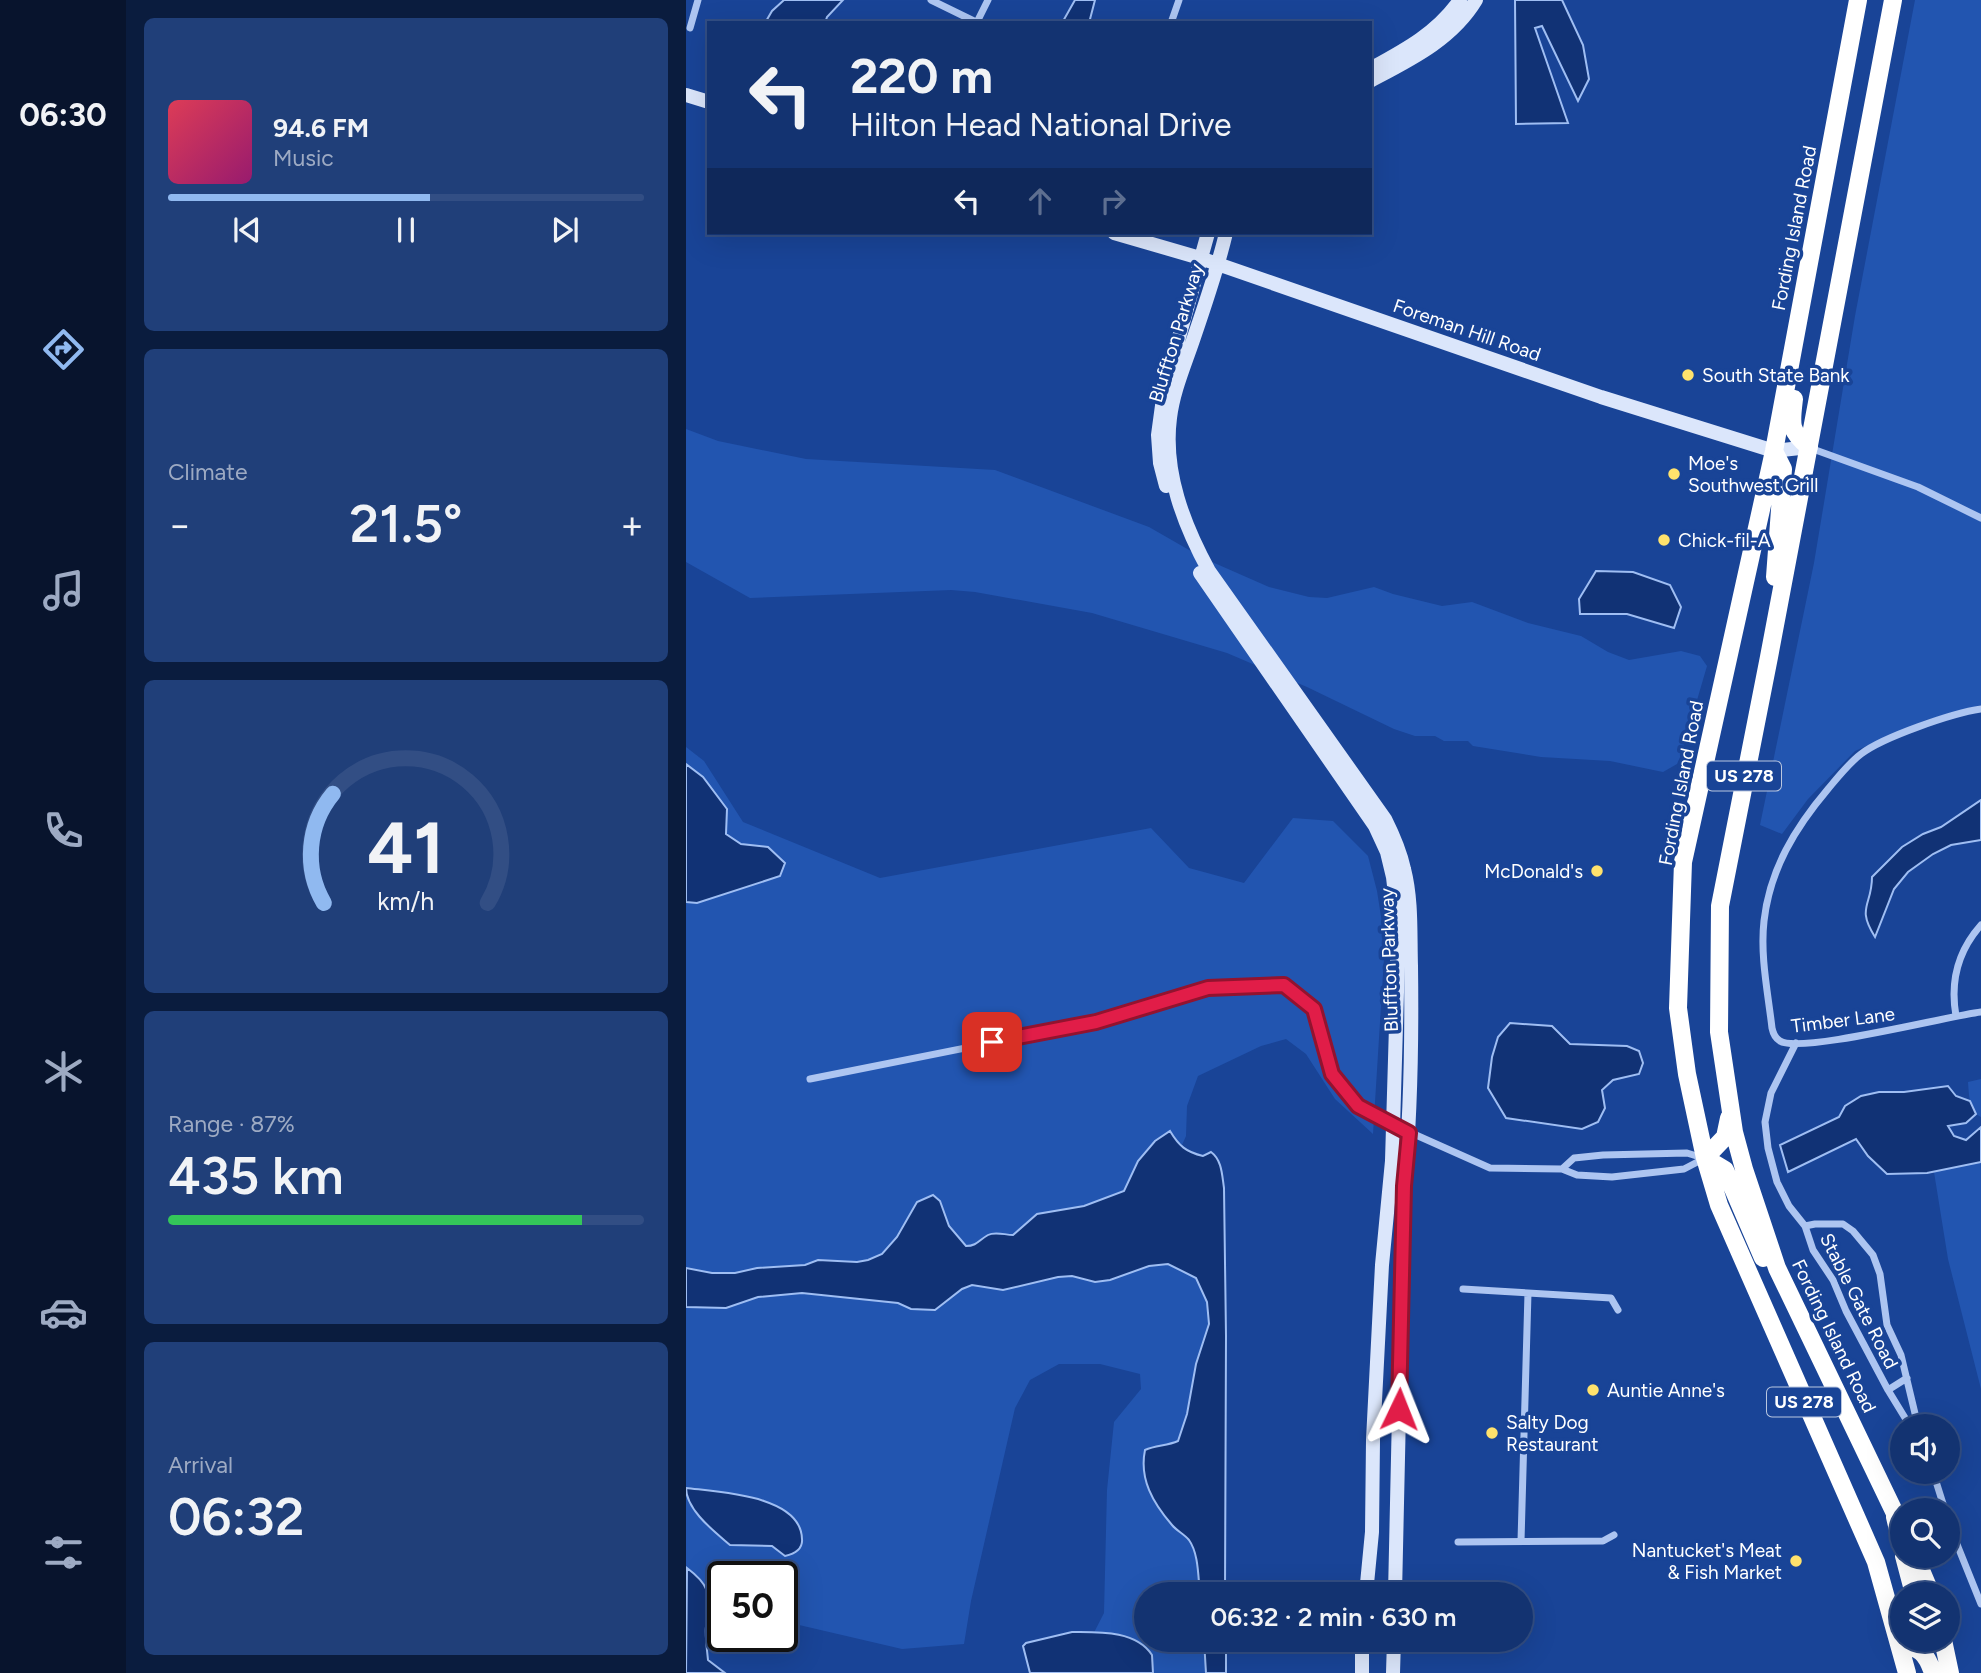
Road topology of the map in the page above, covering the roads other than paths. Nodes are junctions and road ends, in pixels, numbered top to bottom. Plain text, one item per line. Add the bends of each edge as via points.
1 (698, 0) edge
2 (931, 0) edge
3 (988, 0) edge
4 (1179, 0) edge
5 (1460, 0) edge
6 (1476, 0) edge
7 (1858, 0) edge
8 (1893, 0) edge
9 (976, 21) edge
10 (978, 21) edge
11 (1172, 21) edge
12 (690, 28) dead end
13 (1372, 68) edge
14 (1372, 80) edge
15 (686, 95) edge
16 (707, 101) edge
17 (1121, 235) edge
18 (1207, 235) edge
19 (1226, 235) edge
20 (1200, 258) junction
21 (1219, 264) junction
22 (1809, 264) junction
23 (1809, 447) junction
24 (1774, 451) junction
25 (1981, 518) edge
26 (1769, 657) junction
27 (1981, 709) edge
28 (1981, 925) edge
29 (1981, 1012) edge
30 (1956, 1016) junction
31 (1796, 1043) junction
32 (810, 1079) dead end
33 (1730, 1107) junction
34 (1393, 1125) junction
35 (1409, 1133) junction
36 (1647, 1154) junction
37 (1705, 1158) junction
38 (1562, 1169) junction
39 (1646, 1173) junction
40 (1805, 1226) junction
41 (1777, 1268) junction
42 (1462, 1289) dead end
43 (1528, 1293) junction
44 (1618, 1310) dead end
45 (1906, 1378) junction
46 (1888, 1390) junction
47 (1903, 1414) edge
48 (1914, 1414) edge
49 (1890, 1499) edge
50 (1614, 1535) dead end
51 (1521, 1541) junction
52 (1458, 1542) dead end
53 (1960, 1552) edge
54 (1367, 1582) edge
55 (1395, 1582) edge
56 (1890, 1604) edge
57 (1981, 1604) edge
58 (1362, 1652) edge
59 (1394, 1652) edge
60 (1904, 1652) edge
61 (1921, 1652) edge
62 (1946, 1652) edge
63 (1362, 1673) edge
64 (1393, 1673) edge
65 (1907, 1673) edge
66 (1933, 1673) edge
67 (1950, 1673) edge

1 - 12 street
2 - 9 street
3 - 10 street
4 - 11 street
5 - 13 main road via 1435,29
6 - 14 main road via 1429,50
7 - 22 highway, Fording Island Road / US 278
8 - 23 highway, Fording Island Road / US 278
15 - 16 main road
17 - 20 main road, Foreman Hill Road
18 - 20 main road, Bluffton Parkway
19 - 21 main road, Bluffton Parkway
20 - 21 main road, Foreman Hill Road
20 - 34 main road, Bluffton Parkway via 1164,391 1158,435 1160,463 1182,535 1206,584 1375,826 1387,852 1398,952
21 - 24 main road, Foreman Hill Road
21 - 35 main road, Bluffton Parkway via 1172,407 1172,480 1209,571 1385,819 1399,848 1410,918
22 - 23 highway via 1791,418 1791,429
22 - 24 highway, Fording Island Road / US 278
23 - 24 main road, Foreman Hill Road
23 - 25 street via 1918,487
23 - 26 highway, Fording Island Road / US 278
24 - 26 highway via 1783,469
24 - 37 highway, Fording Island Road / US 278 via 1684,862 1678,1008
26 - 33 highway, Fording Island Road / US 278 via 1720,906 1719,1032
27 - 31 street, Timber Lane via 1927,724 1861,753 1813,807 1784,850 1767,900 1764,952 1773,1033 1782,1043
28 - 30 street via 1966,945 1956,971
29 - 30 street, Timber Lane
30 - 31 street, Timber Lane via 1870,1035
31 - 40 street, Stable Gate Road via 1771,1093 1765,1122 1777,1182
32 - 34 street via 1096,1022 1208,988 1284,985 1314,1009 1332,1074 1358,1106
33 - 37 highway via 1725,1137
33 - 41 highway, Fording Island Road / US 278 via 1744,1169
34 - 35 street
34 - 54 main road, Bluffton Parkway
35 - 38 street via 1489,1168
35 - 55 main road, Bluffton Parkway
36 - 37 street via 1687,1153
36 - 38 street via 1574,1157
36 - 39 street
37 - 39 street via 1684,1169
37 - 41 highway via 1725,1170 1763,1258
37 - 56 highway, Fording Island Road / US 278 via 1718,1205 1876,1562
38 - 39 street via 1577,1175 1612,1177
40 - 45 street, Stable Gate Road via 1843,1224 1873,1255 1887,1325
40 - 46 street, Stable Gate Road via 1813,1250
41 - 49 highway, Fording Island Road / US 278
42 - 43 street
43 - 44 street via 1611,1298
43 - 51 street
45 - 46 street, Stable Gate Road
45 - 48 street, Stable Gate Road
46 - 47 street, Stable Gate Road
50 - 51 street via 1603,1541
51 - 52 street
53 - 57 street
58 - 63 main road
59 - 64 main road
60 - 65 highway, Fording Island Road / US 278
61 - 66 highway
62 - 67 highway

